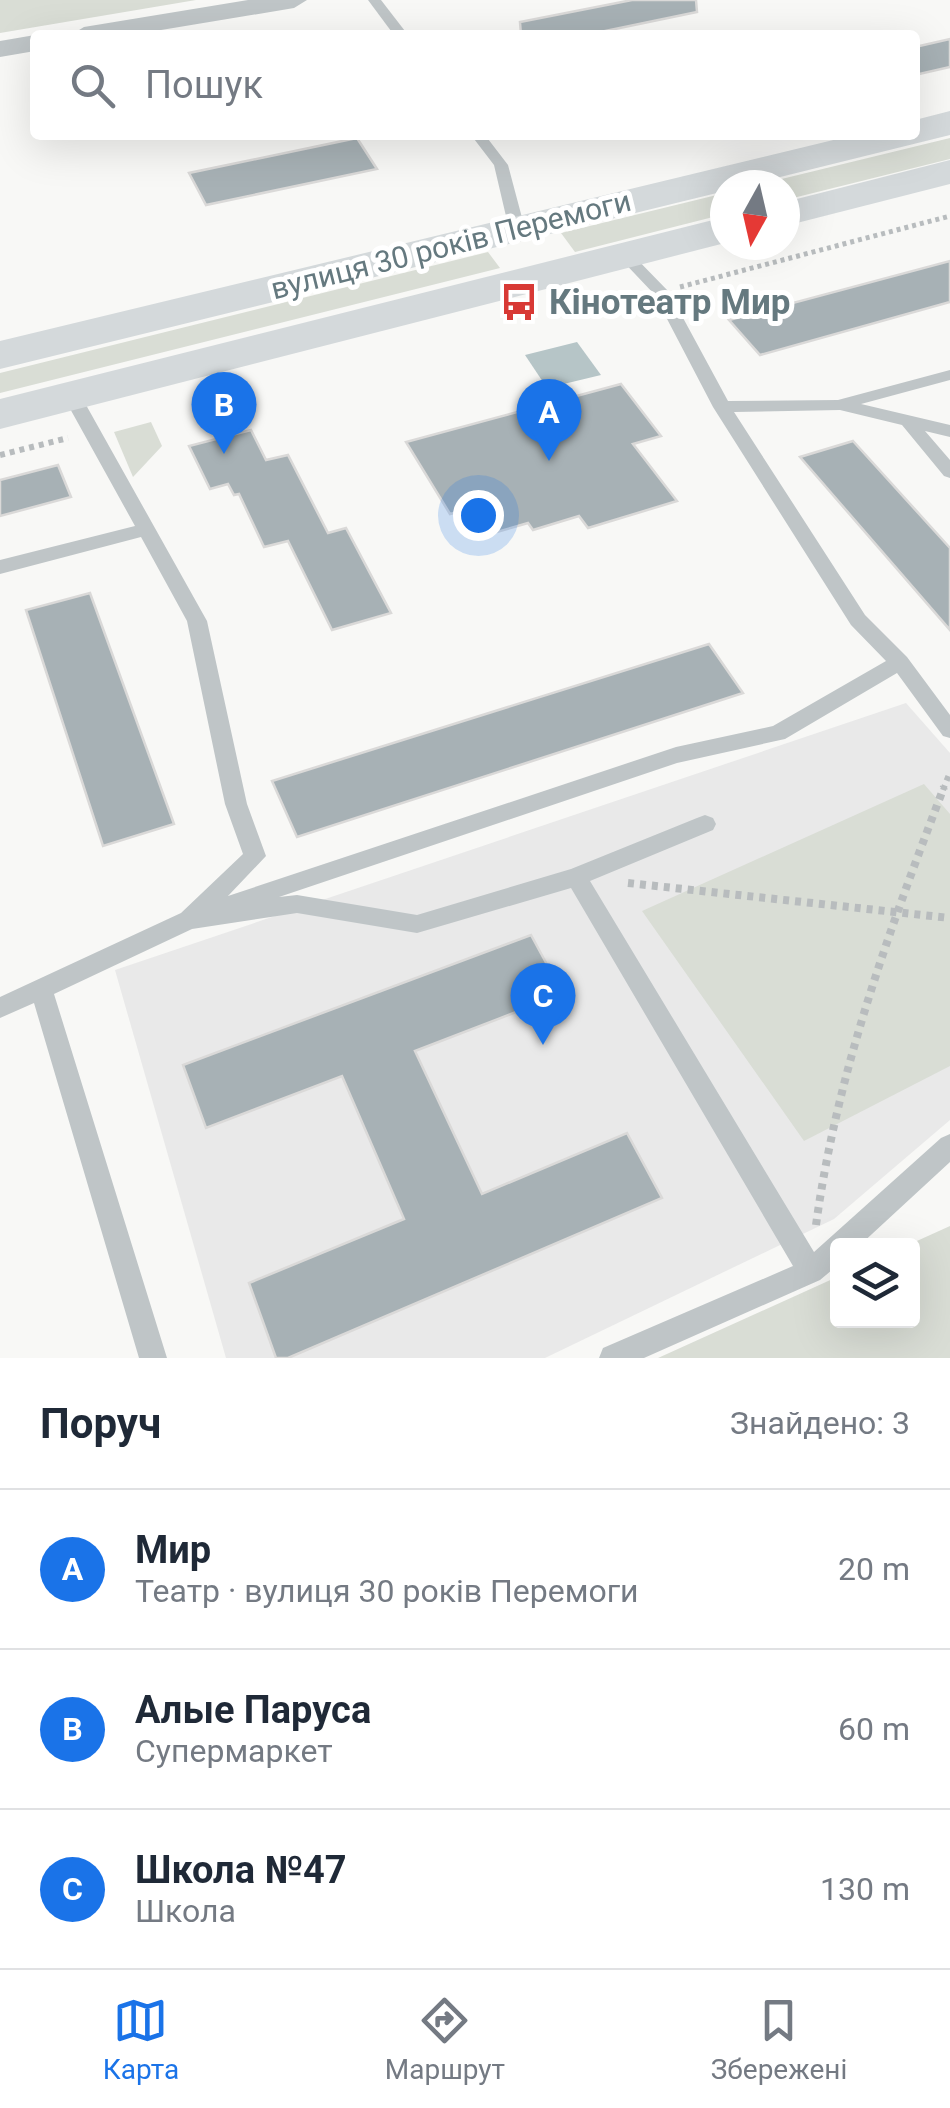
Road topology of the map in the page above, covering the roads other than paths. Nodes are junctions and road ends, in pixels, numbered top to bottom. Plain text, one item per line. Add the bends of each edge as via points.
1 (294, 0) edge
2 (374, 0) edge
3 (114, 30) edge
4 (397, 30) edge
5 (30, 44) edge
6 (0, 49) edge
7 (950, 124) edge
8 (920, 131) edge
9 (482, 140) edge
10 (882, 140) edge
11 (950, 172) edge
12 (800, 210) edge
13 (517, 229) junction
14 (710, 234) edge
15 (625, 255) junction
16 (0, 355) edge
17 (950, 375) edge
18 (840, 405) junction
19 (722, 408) junction
20 (0, 414) edge
21 (70, 417) junction
22 (906, 420) junction
23 (950, 431) edge
24 (950, 472) edge
25 (144, 530) junction
26 (0, 567) edge
27 (900, 662) junction
28 (950, 730) edge
29 (705, 824) dead end
30 (576, 877) junction
31 (190, 920) junction
32 (41, 989) junction
33 (0, 1008) edge
34 (950, 1146) edge
35 (849, 1238) edge
36 (830, 1255) edge
37 (812, 1271) junction
38 (153, 1358) edge
39 (613, 1358) edge

1 - 3 street
2 - 4 lane
5 - 6 street
7 - 8 street
9 - 13 lane via 501,165
10 - 13 street, вулиця 30 років Перемоги
11 - 12 street
13 - 16 street, вулиця 30 років Перемоги
14 - 15 street, вулиця 30 років Перемоги
15 - 19 lane via 661,292
15 - 21 street, вулиця 30 років Перемоги
17 - 18 lane
18 - 19 lane
18 - 22 lane
19 - 27 lane via 858,620
20 - 21 street, вулиця 30 років Перемоги
21 - 25 lane
22 - 23 lane
22 - 24 lane
25 - 26 lane
25 - 31 lane via 197,622 236,804 255,856
27 - 28 lane
27 - 31 lane via 778,733 676,755
29 - 30 lane
30 - 31 lane via 417,924 297,904
30 - 37 lane
31 - 32 lane
32 - 33 lane
32 - 38 lane
34 - 35 lane
36 - 37 lane
37 - 39 lane

